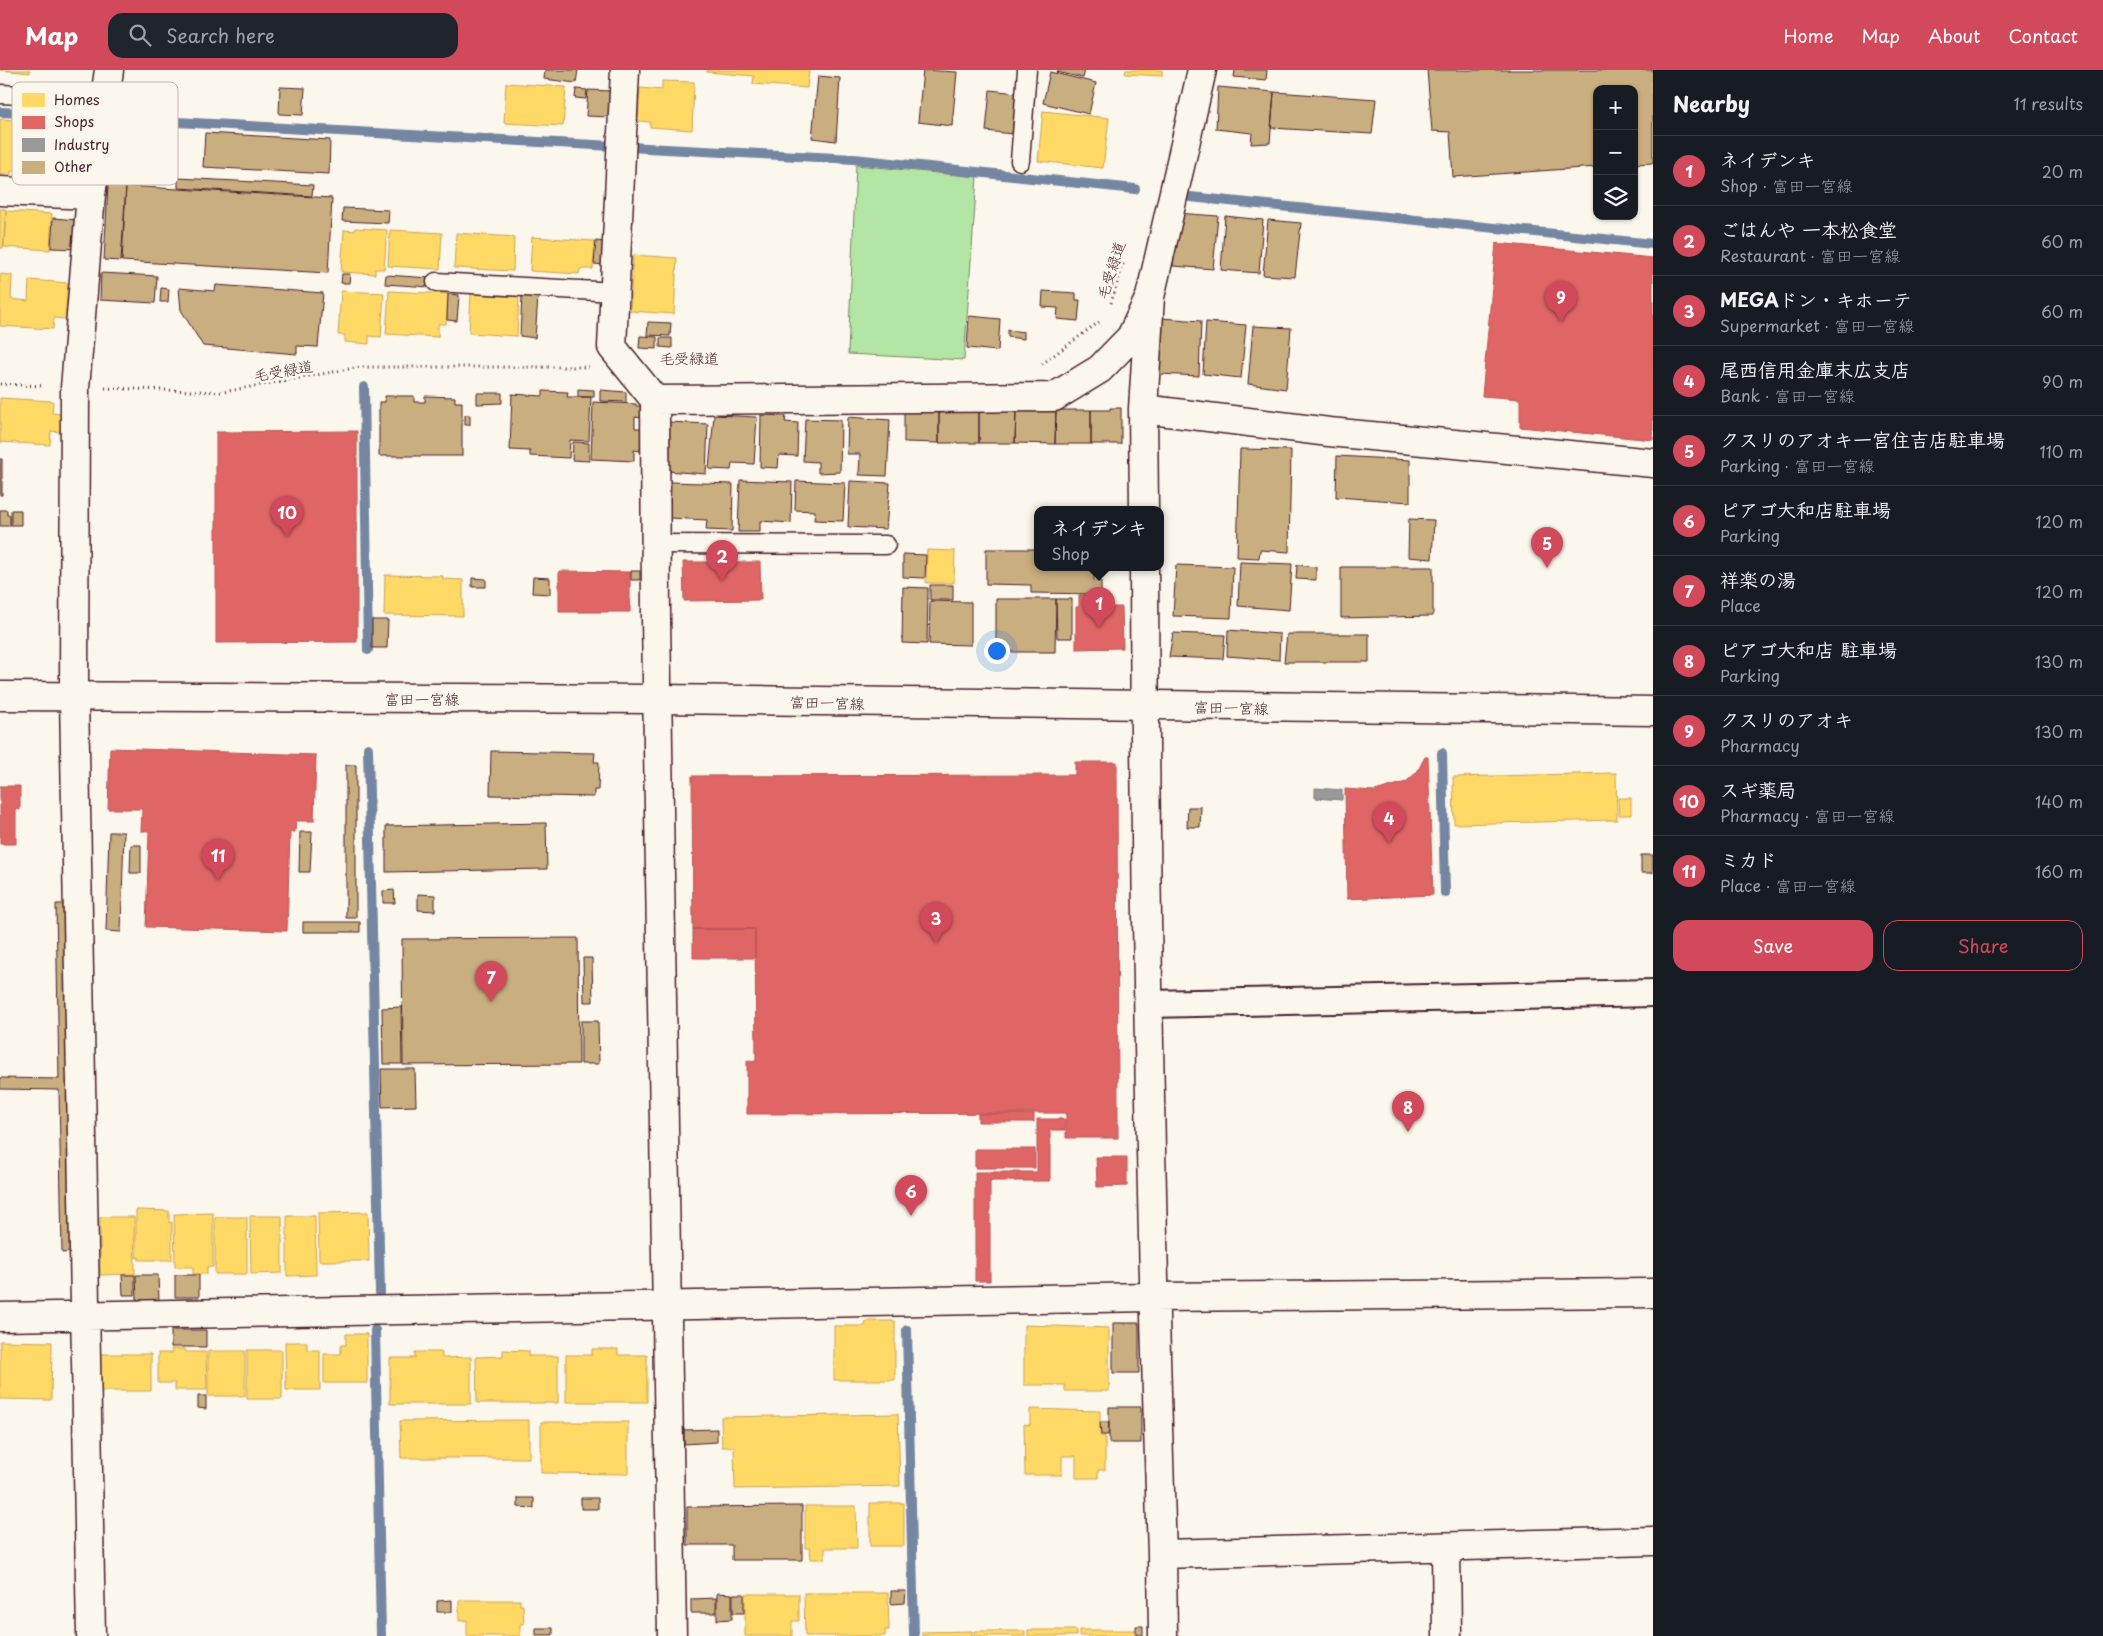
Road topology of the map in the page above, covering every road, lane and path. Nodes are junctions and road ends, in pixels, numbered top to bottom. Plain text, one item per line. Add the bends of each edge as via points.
1 (625, 70) edge
2 (1027, 70) edge
3 (1202, 70) edge
4 (1020, 161) dead end
5 (92, 185) edge
6 (0, 191) edge
7 (91, 195) junction
8 (1127, 252) dead end
9 (436, 282) dead end
10 (615, 292) junction
11 (1150, 297) junction
12 (1109, 308) dead end
13 (1106, 317) dead end
14 (621, 357) junction
15 (1036, 366) dead end
16 (0, 384) edge
17 (75, 388) junction
18 (655, 400) junction
19 (1143, 409) junction
20 (1653, 464) edge
21 (1144, 506) edge
22 (655, 544) junction
23 (886, 544) dead end
24 (1144, 571) edge
25 (74, 695) junction
26 (0, 696) edge
27 (657, 699) junction
28 (1144, 707) junction
29 (1653, 711) edge
30 (1653, 993) edge
31 (1148, 1004) junction
32 (1653, 1292) edge
33 (1153, 1297) junction
34 (668, 1307) junction
35 (86, 1316) junction
36 (0, 1317) edge
37 (1653, 1541) edge
38 (1446, 1547) junction
39 (1162, 1554) junction
40 (91, 1636) edge
41 (672, 1636) edge
42 (1164, 1636) edge
43 (1448, 1636) edge

1 - 10 street
2 - 4 lane
3 - 11 street
5 - 7 street
6 - 7 street
7 - 17 street
8 - 12 path, 毛受緑道
9 - 10 lane
10 - 14 street
11 - 18 street via 1131,336 1100,368 1054,397
11 - 19 street
13 - 15 path, 毛受緑道
14 - 17 path, 毛受緑道 via 360,367 223,392
14 - 18 street
16 - 17 path, 毛受緑道
17 - 25 street
18 - 22 street
19 - 20 street via 1329,432
19 - 21 street
22 - 23 lane
22 - 27 street
24 - 28 street
25 - 26 street, 富田一宮線
25 - 27 street, 富田一宮線
25 - 35 street
27 - 28 street, 富田一宮線
27 - 34 street
28 - 29 street, 富田一宮線
28 - 31 street
30 - 31 street
31 - 33 street
32 - 33 street
33 - 34 street
33 - 39 street
34 - 35 street
34 - 41 street
35 - 36 street
35 - 40 street
37 - 38 street
38 - 39 street
38 - 43 street
39 - 42 street

